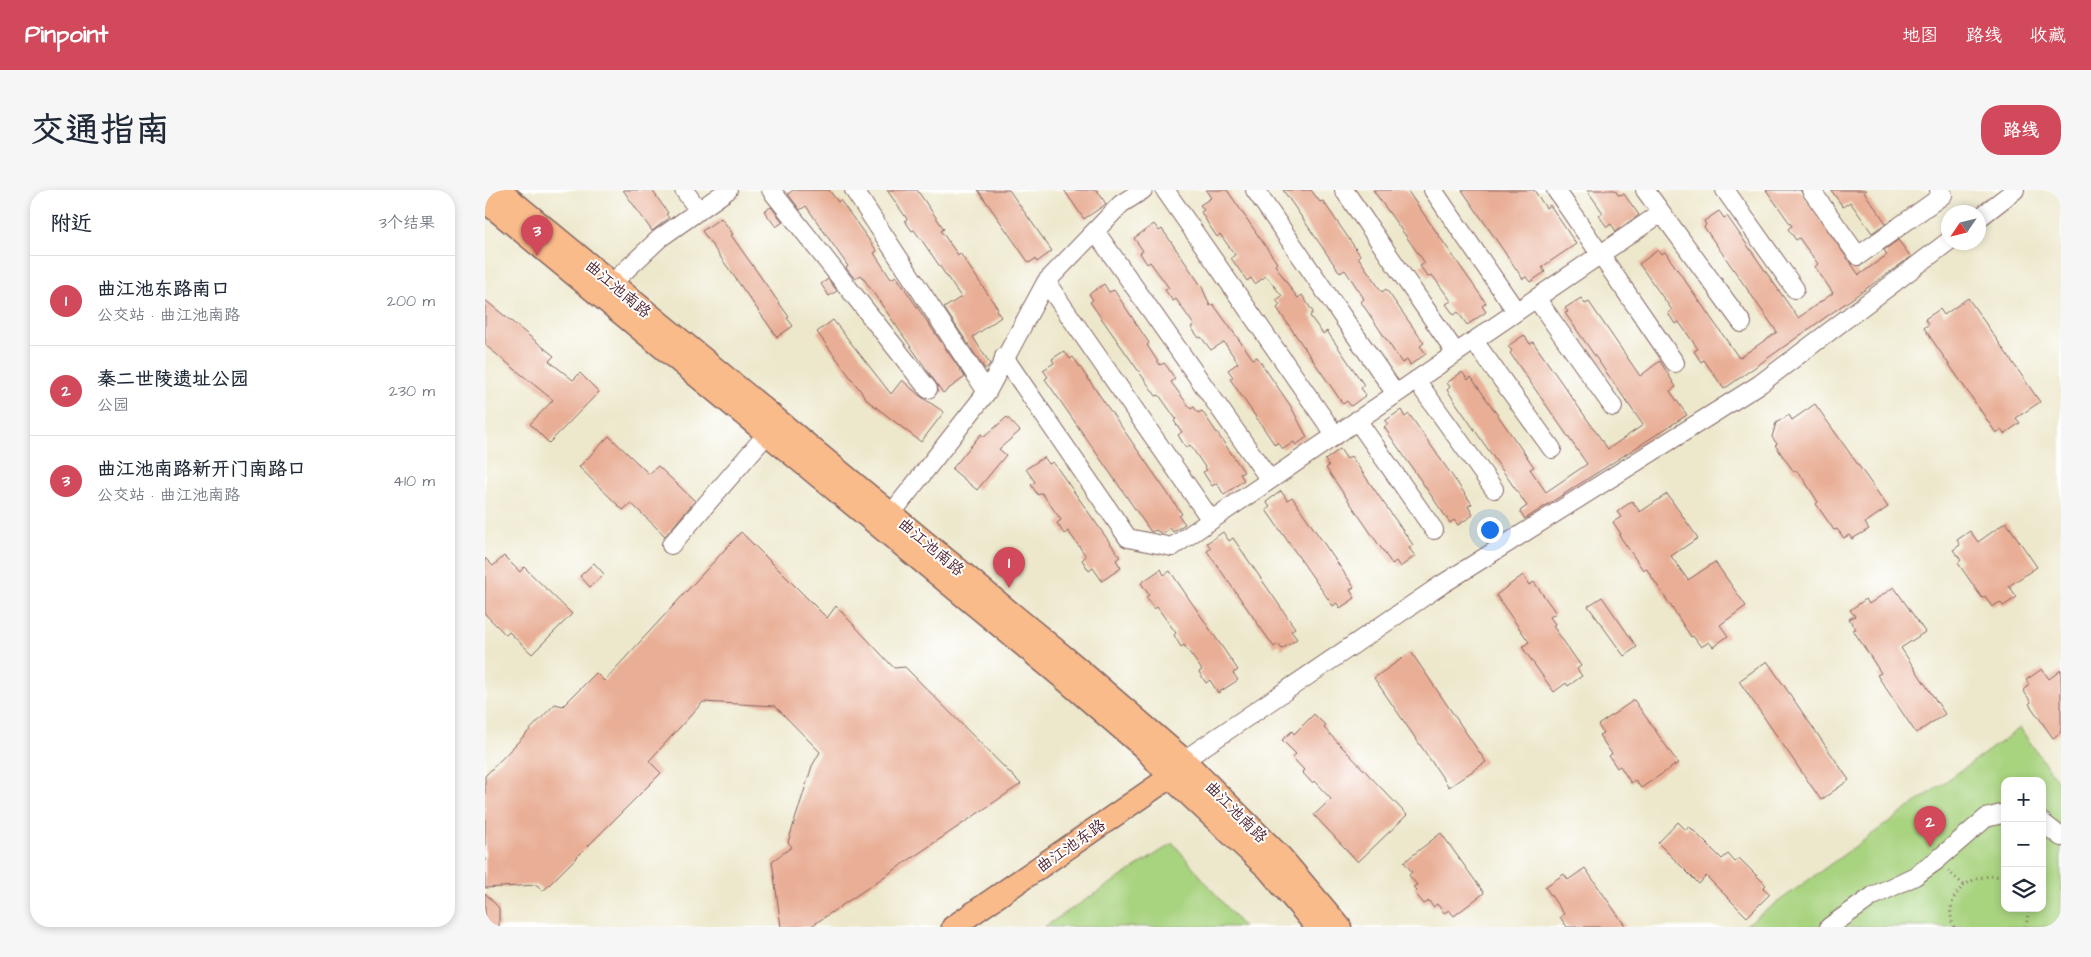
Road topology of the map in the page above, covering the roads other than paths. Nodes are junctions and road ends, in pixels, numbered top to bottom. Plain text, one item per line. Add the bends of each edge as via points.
1 (499, 190) edge
2 (684, 190) edge
3 (728, 190) edge
4 (771, 190) edge
5 (854, 190) edge
6 (1143, 190) edge
7 (1165, 190) edge
8 (1255, 190) edge
9 (1344, 190) edge
10 (1433, 190) edge
11 (1557, 190) edge
12 (1645, 190) edge
13 (1725, 190) edge
14 (1811, 190) edge
15 (1939, 190) edge
16 (2015, 190) edge
17 (485, 201) edge
18 (699, 211) junction
19 (1661, 213) junction
20 (1986, 213) edge
21 (1095, 231) junction
22 (1941, 247) edge
23 (1600, 254) junction
24 (1046, 282) junction
25 (612, 283) junction
26 (1795, 289) dead end
27 (1536, 298) junction
28 (1516, 311) junction
29 (1742, 323) dead end
30 (1474, 341) junction
31 (1456, 353) junction
32 (1004, 357) junction
33 (1675, 363) dead end
34 (1416, 380) junction
35 (928, 389) dead end
36 (987, 392) junction
37 (1396, 394) junction
38 (1613, 407) dead end
39 (1357, 420) junction
40 (767, 434) junction
41 (1335, 436) junction
42 (1552, 449) dead end
43 (1270, 480) junction
44 (1494, 489) dead end
45 (1211, 520) junction
46 (886, 521) junction
47 (1434, 530) dead end
48 (671, 545) dead end
49 (1184, 760) junction
50 (1169, 777) junction
51 (2001, 814) edge
52 (2046, 825) edge
53 (2061, 837) edge
54 (953, 927) edge
55 (1317, 927) edge
56 (1340, 927) edge
57 (1829, 927) edge

1 - 25 main road, 曲江池南路
2 - 18 street
3 - 18 street
4 - 35 street
5 - 36 street
6 - 21 street via 1121,204
7 - 41 street
8 - 37 street
9 - 31 street
10 - 28 street
11 - 23 street
12 - 19 street
13 - 26 street
14 - 15 street via 1858,256 1943,195
16 - 20 street
17 - 40 main road, 曲江池南路
18 - 25 street via 660,238
19 - 23 street
19 - 29 street
21 - 24 street
21 - 43 street
22 - 49 street via 1760,384 1441,585
23 - 27 street
23 - 33 street
24 - 32 street
24 - 45 street
25 - 46 main road, 曲江池南路
27 - 28 street
27 - 38 street
28 - 30 street
30 - 31 street
30 - 42 street
31 - 34 street
32 - 36 street
32 - 45 street via 1128,538 1172,547
34 - 37 street
34 - 44 street
36 - 46 street
37 - 39 street
39 - 41 street
39 - 47 street
40 - 46 main road, 曲江池南路
40 - 48 street
41 - 43 street
43 - 45 street
46 - 49 main road, 曲江池南路 via 1074,665
46 - 50 main road, 曲江池南路 via 1145,748
49 - 50 main road, 曲江池东路
49 - 56 main road, 曲江池南路 via 1281,857
50 - 54 main road, 曲江池东路
50 - 55 main road, 曲江池南路 via 1268,868
51 - 57 street via 1986,818 1915,876 1859,905
52 - 53 street

